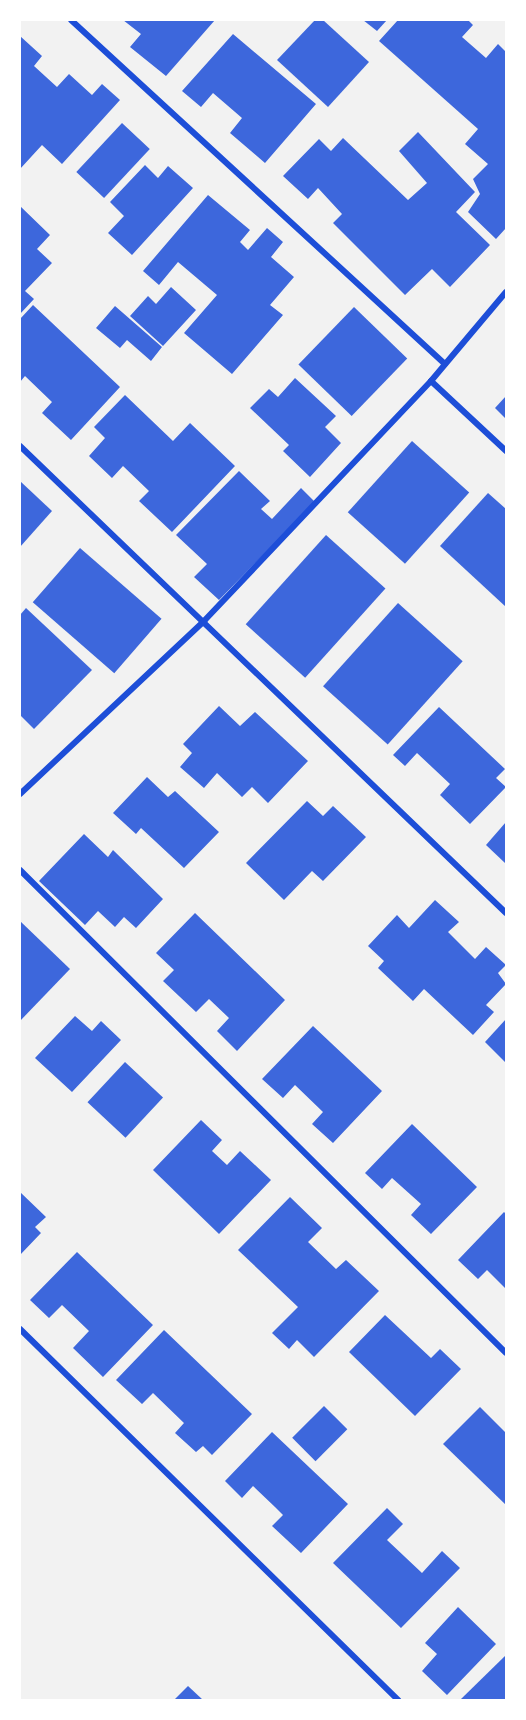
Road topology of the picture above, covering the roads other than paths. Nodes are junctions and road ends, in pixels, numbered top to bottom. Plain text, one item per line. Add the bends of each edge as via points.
1 (71, 20) edge
2 (507, 292) edge
3 (445, 364) junction
4 (431, 381) junction
5 (20, 446) edge
6 (507, 451) edge
7 (204, 621) junction
8 (20, 794) edge
9 (20, 870) edge
10 (507, 913) edge
11 (20, 1329) edge
12 (507, 1353) edge
13 (398, 1701) edge

1 - 3 street
2 - 3 street
3 - 4 street
4 - 6 street
4 - 7 street
5 - 7 street
7 - 8 street
7 - 10 street
9 - 12 street
11 - 13 street

